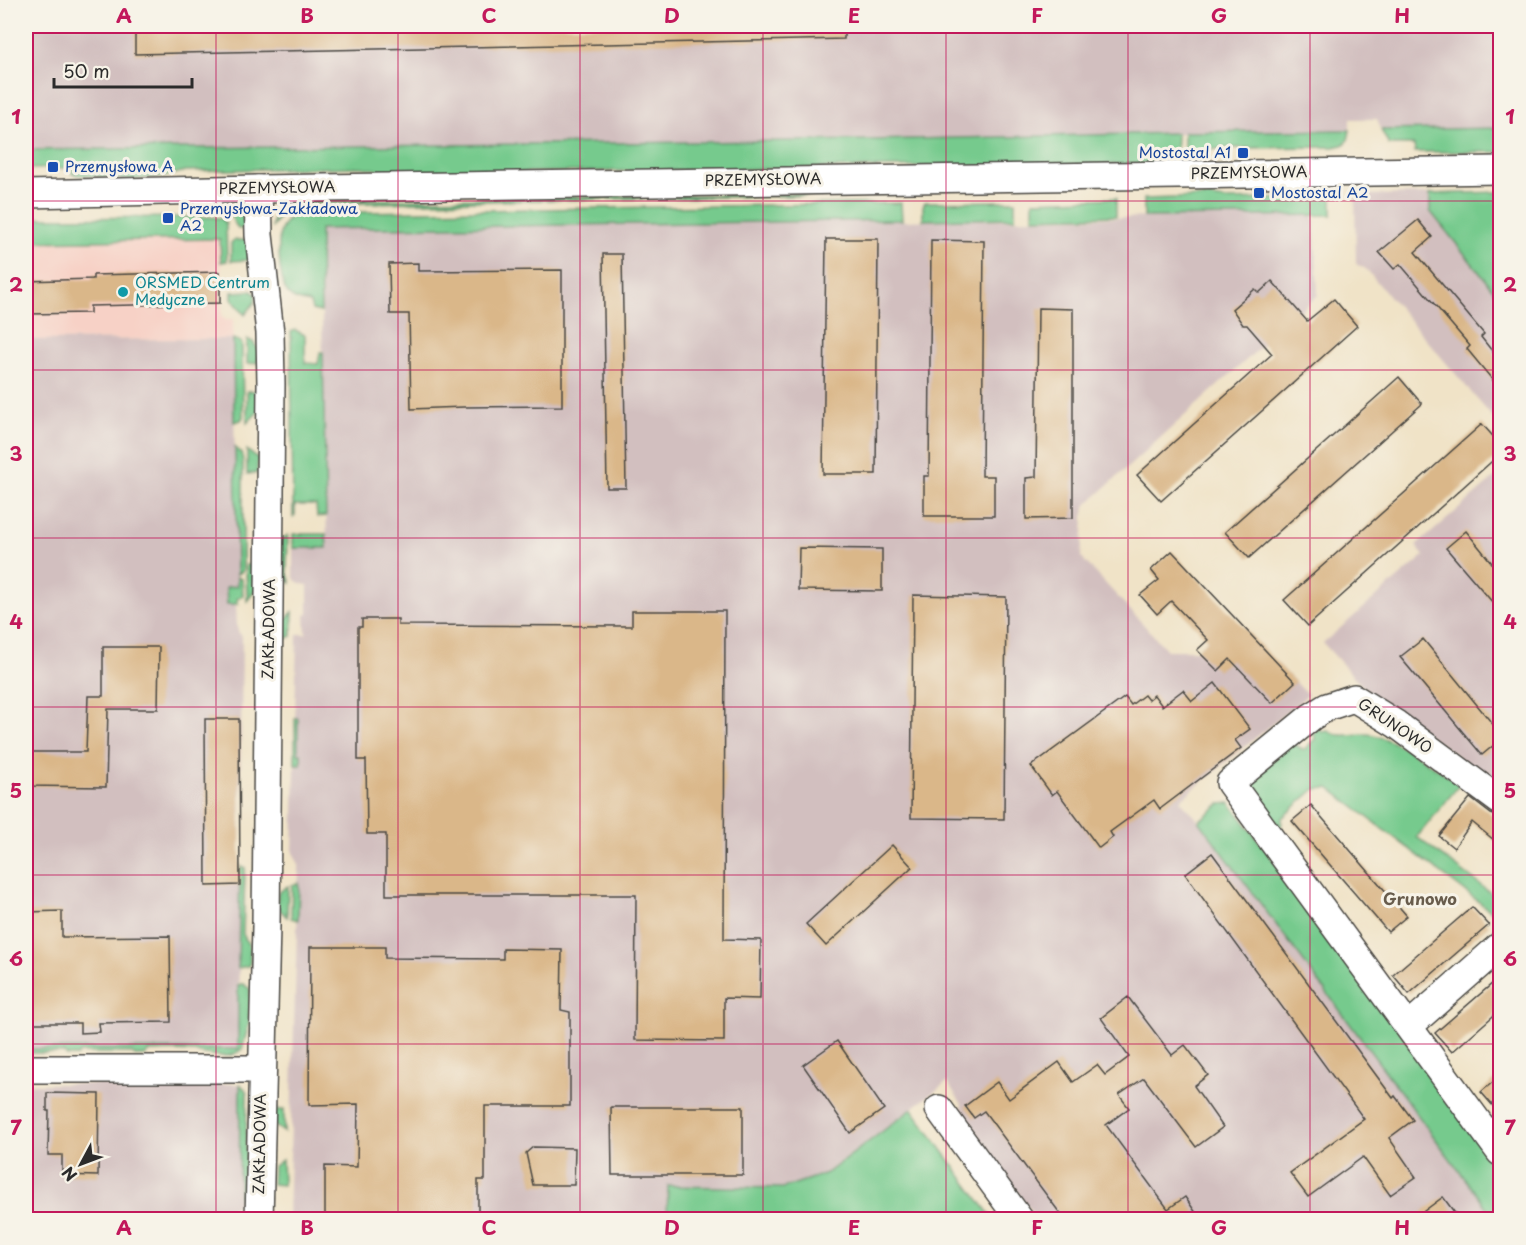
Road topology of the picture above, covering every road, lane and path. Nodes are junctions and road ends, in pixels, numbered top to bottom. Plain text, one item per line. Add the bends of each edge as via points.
1 (1500, 170) edge
2 (258, 189) junction
3 (26, 194) edge
4 (1500, 801) edge
5 (1500, 946) edge
6 (1409, 1026) junction
7 (26, 1069) edge
8 (261, 1069) junction
9 (939, 1109) dead end
10 (1499, 1146) edge
11 (259, 1220) edge
12 (1020, 1220) edge

1 - 2 street, PRZEMYSŁOWA
2 - 3 street, PRZEMYSŁOWA
2 - 8 street, ZAKŁADOWA via 271,384
4 - 6 street, GRUNOWO via 1354,698 1327,706 1230,783
5 - 6 street
6 - 10 street
7 - 8 street
8 - 11 street, ZAKŁADOWA
9 - 12 street

